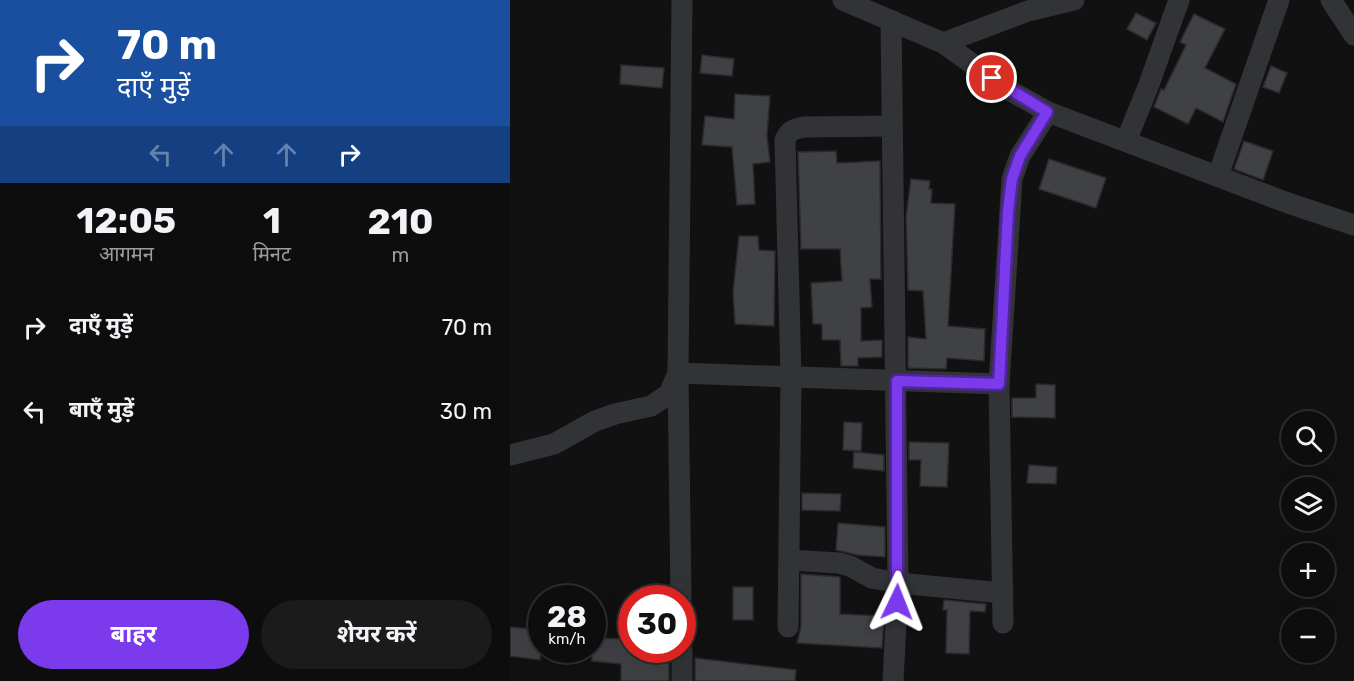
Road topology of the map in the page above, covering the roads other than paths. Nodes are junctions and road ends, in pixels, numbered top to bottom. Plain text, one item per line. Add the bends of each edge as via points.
1 (682, 0) edge
2 (843, 0) edge
3 (1074, 0) edge
4 (1179, 0) edge
5 (1279, 0) edge
6 (1342, 5) edge
7 (891, 20) junction
8 (1354, 35) edge
9 (943, 43) junction
10 (1047, 112) junction
11 (892, 126) junction
12 (1126, 141) junction
13 (1218, 176) junction
14 (1354, 225) edge
15 (678, 374) junction
16 (791, 378) junction
17 (897, 381) junction
18 (999, 384) junction
19 (510, 455) edge
20 (789, 560) junction
21 (898, 583) junction
22 (681, 585) edge
23 (1003, 593) junction
24 (1004, 623) dead end
25 (788, 627) dead end
26 (682, 663) edge
27 (682, 681) edge
28 (893, 681) edge

1 - 15 street
2 - 7 street
3 - 9 street via 1028,11
4 - 12 street
5 - 13 street
6 - 8 street
7 - 9 street
7 - 11 street
9 - 10 street
10 - 12 street
10 - 18 street via 1020,156 1012,179
11 - 16 street via 804,127 788,133 785,140
11 - 17 street
12 - 13 street
13 - 14 street
15 - 16 street
15 - 19 street via 669,394 651,406 615,414 554,444
15 - 22 street
16 - 17 street
16 - 20 street
17 - 18 street
17 - 21 street
18 - 23 street
20 - 21 street via 839,563 872,578
20 - 25 street
21 - 23 street
21 - 28 street
23 - 24 street
26 - 27 street

